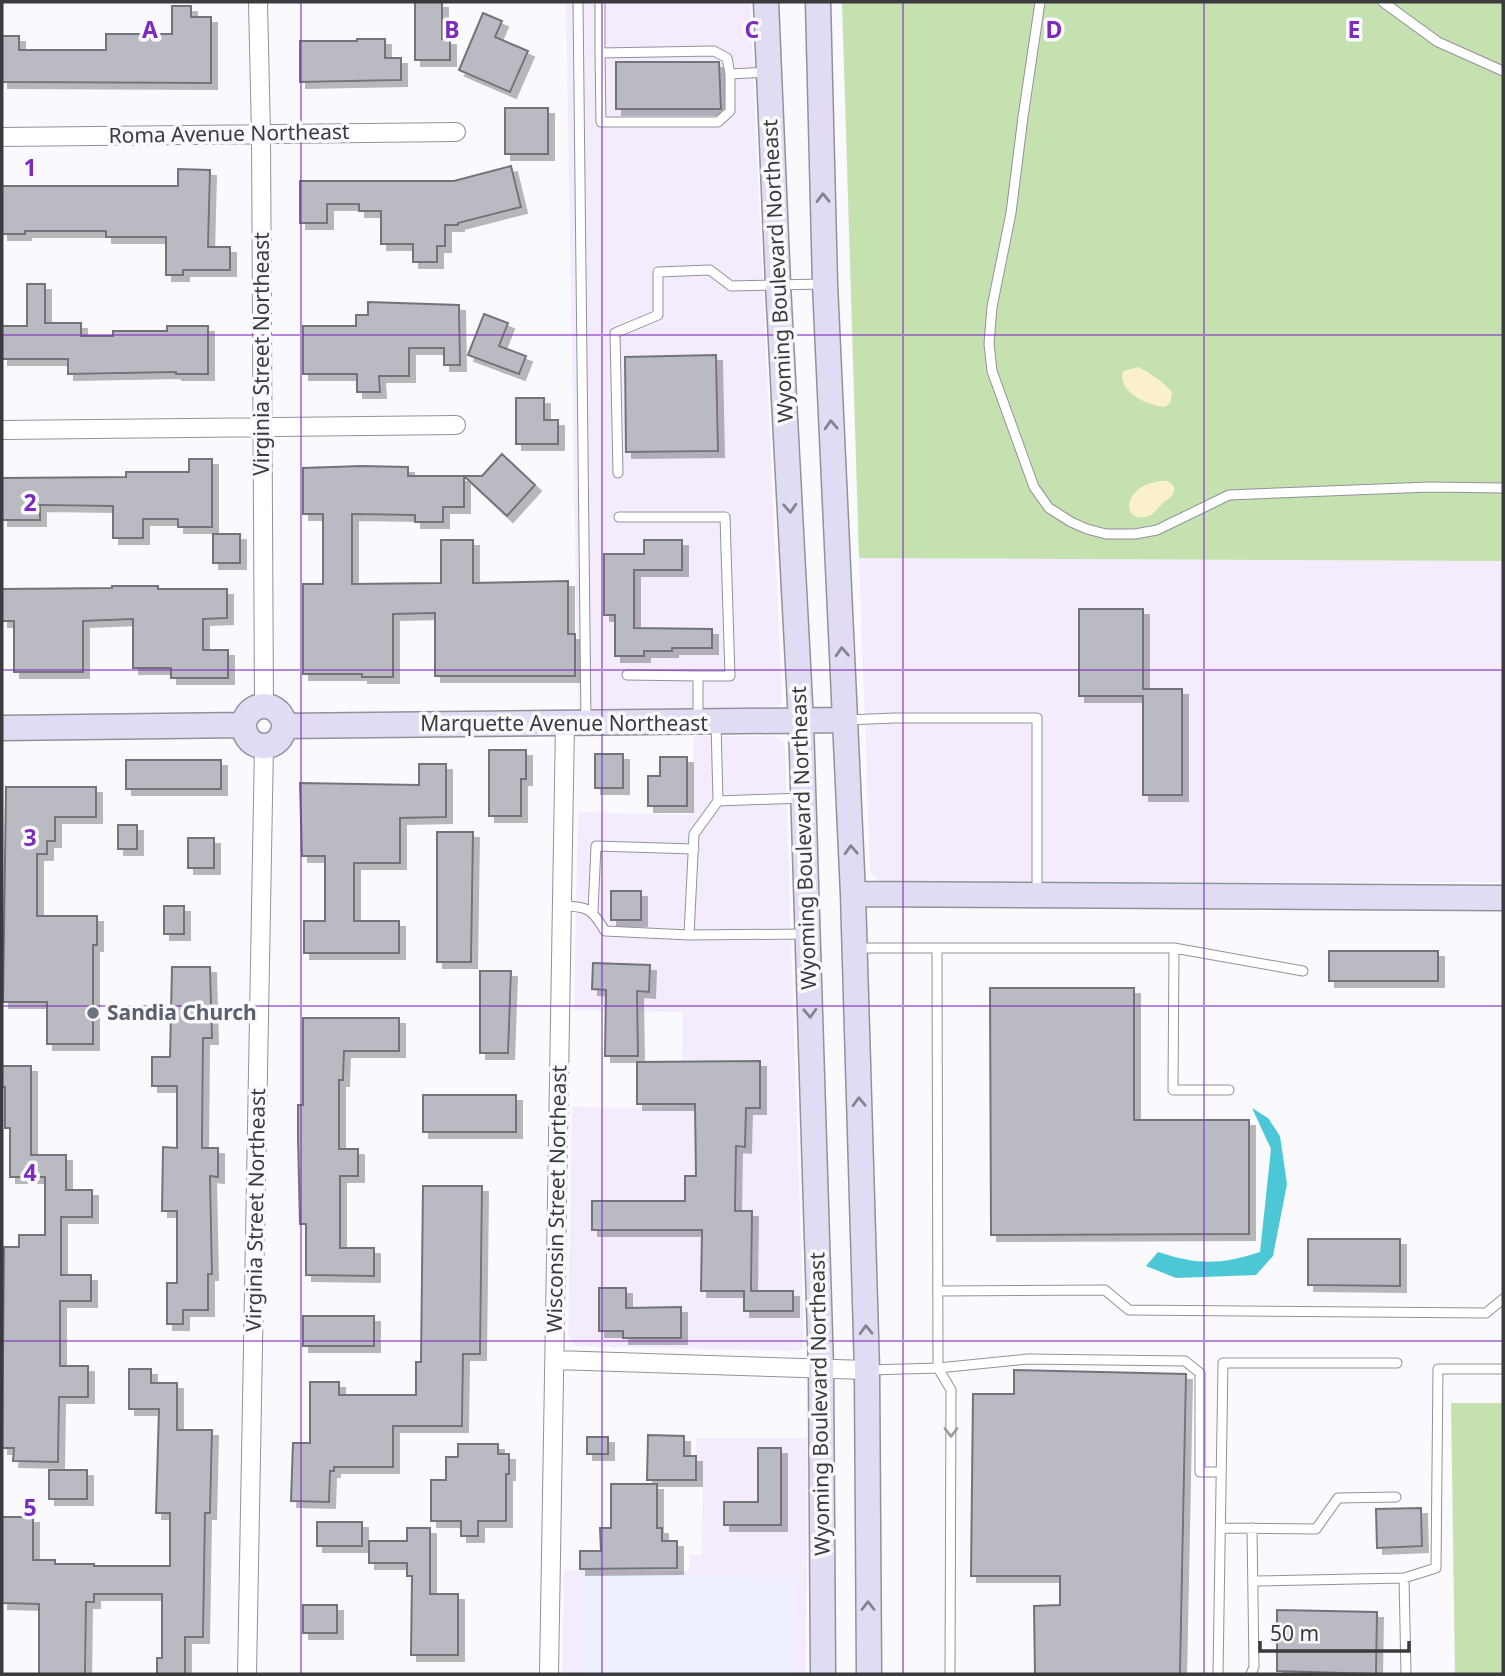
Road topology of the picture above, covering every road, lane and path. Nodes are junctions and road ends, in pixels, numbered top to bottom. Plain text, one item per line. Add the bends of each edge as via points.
1 (258, 2) edge
2 (578, 2) edge
3 (600, 2) edge
4 (766, 2) edge
5 (818, 2) edge
6 (1040, 2) edge
7 (1383, 2) edge
8 (600, 53) junction
9 (1503, 71) edge
10 (769, 72) junction
11 (730, 74) junction
12 (457, 132) dead end
13 (261, 134) junction
14 (2, 137) edge
15 (778, 284) junction
16 (825, 284) junction
17 (456, 425) dead end
18 (263, 428) junction
19 (2, 430) edge
20 (618, 473) dead end
21 (1503, 488) edge
22 (619, 517) dead end
23 (627, 675) dead end
24 (698, 676) junction
25 (264, 706) junction
26 (845, 720) junction
27 (801, 722) junction
28 (575, 723) junction
29 (707, 723) junction
30 (244, 725) junction
31 (284, 726) junction
32 (2, 728) edge
33 (264, 745) junction
34 (804, 798) junction
35 (718, 801) junction
36 (694, 849) junction
37 (853, 894) junction
38 (1037, 895) junction
39 (1503, 898) edge
40 (562, 906) junction
41 (593, 911) junction
42 (808, 934) junction
43 (690, 935) junction
44 (855, 948) junction
45 (937, 948) junction
46 (1174, 948) junction
47 (1303, 971) dead end
48 (1229, 1090) dead end
49 (938, 1291) junction
50 (1503, 1299) edge
51 (555, 1360) junction
52 (1397, 1363) dead end
53 (821, 1368) junction
54 (938, 1368) junction
55 (1503, 1369) edge
56 (867, 1370) junction
57 (1222, 1472) junction
58 (1396, 1497) dead end
59 (1221, 1528) junction
60 (1252, 1528) junction
61 (1404, 1578) junction
62 (1254, 1581) junction
63 (247, 1674) edge
64 (549, 1674) edge
65 (823, 1674) edge
66 (869, 1674) edge
67 (950, 1674) edge
68 (1218, 1674) edge
69 (1251, 1674) edge
70 (1406, 1674) edge

1 - 13 street, Virginia Street Northeast
2 - 28 lane
3 - 8 lane
4 - 10 main road, Wyoming Boulevard Northeast
16 -> 5 main road
6 - 21 lane via 989,344 992,371 1034,487 1049,508 1087,529 1135,534 1157,530 1229,495
7 - 9 lane via 1438,42
8 - 11 lane via 714,51 727,58
8 - 11 lane via 601,122 718,122 730,111
10 - 11 lane
10 - 15 main road, Wyoming Boulevard Northeast
12 - 13 street, Roma Avenue Northeast
13 - 14 street, Roma Avenue Northeast
13 - 18 street, Virginia Street Northeast
15 - 16 lane
15 - 20 lane via 731,286 710,270 658,272 658,315 615,333
15 -> 27 main road, Wyoming Boulevard Northeast
26 -> 16 main road
17 - 18 street
18 - 19 street
18 - 25 street, Virginia Street Northeast
22 - 24 lane via 725,516 730,676
23 - 24 lane
24 - 29 lane
25 - 30 main road via 252,710
25 - 31 main road via 280,714
26 - 27 main road, Marquette Avenue Northeast
37 -> 26 main road
26 - 38 lane via 1037,718
27 - 29 main road, Marquette Avenue Northeast
27 - 34 main road, Wyoming Boulevard Northeast
28 - 29 main road, Marquette Avenue Northeast
28 - 31 main road, Marquette Avenue Northeast
28 - 40 street, Wisconsin Street Northeast
29 - 35 lane
30 - 32 main road
30 - 33 main road via 248,737
31 - 33 main road via 276,741
33 - 63 street, Virginia Street Northeast
34 - 35 lane
34 - 42 main road, Wyoming Boulevard Northeast
35 - 36 lane via 694,834
36 - 41 lane via 596,846
36 - 43 lane
37 - 38 main road
37 - 44 main road
38 - 39 main road
40 - 41 lane
40 - 51 street, Wisconsin Street Northeast
41 - 43 lane via 605,931
42 - 43 lane
42 -> 53 main road, Wyoming Boulevard Northeast
44 - 45 lane
56 -> 44 main road
45 - 46 lane
45 - 49 lane
46 - 47 lane
46 - 48 lane via 1173,1090
49 - 50 lane via 1105,1290 1129,1310 1486,1313
49 - 54 lane
51 - 53 street
51 - 64 street, Wisconsin Street Northeast
52 - 57 lane via 1223,1363
53 - 56 street
53 - 65 main road, Wyoming Boulevard Northeast
54 - 56 lane
54 - 57 lane via 1028,1359 1185,1361 1200,1373 1200,1472
54 -> 67 lane via 951,1390
55 - 61 lane via 1438,1369 1436,1568
66 -> 56 main road
57 - 59 lane
58 - 60 lane via 1338,1498 1316,1529
59 - 60 lane
59 - 68 lane
60 - 62 lane
61 - 62 lane
61 - 70 lane
62 - 69 lane

